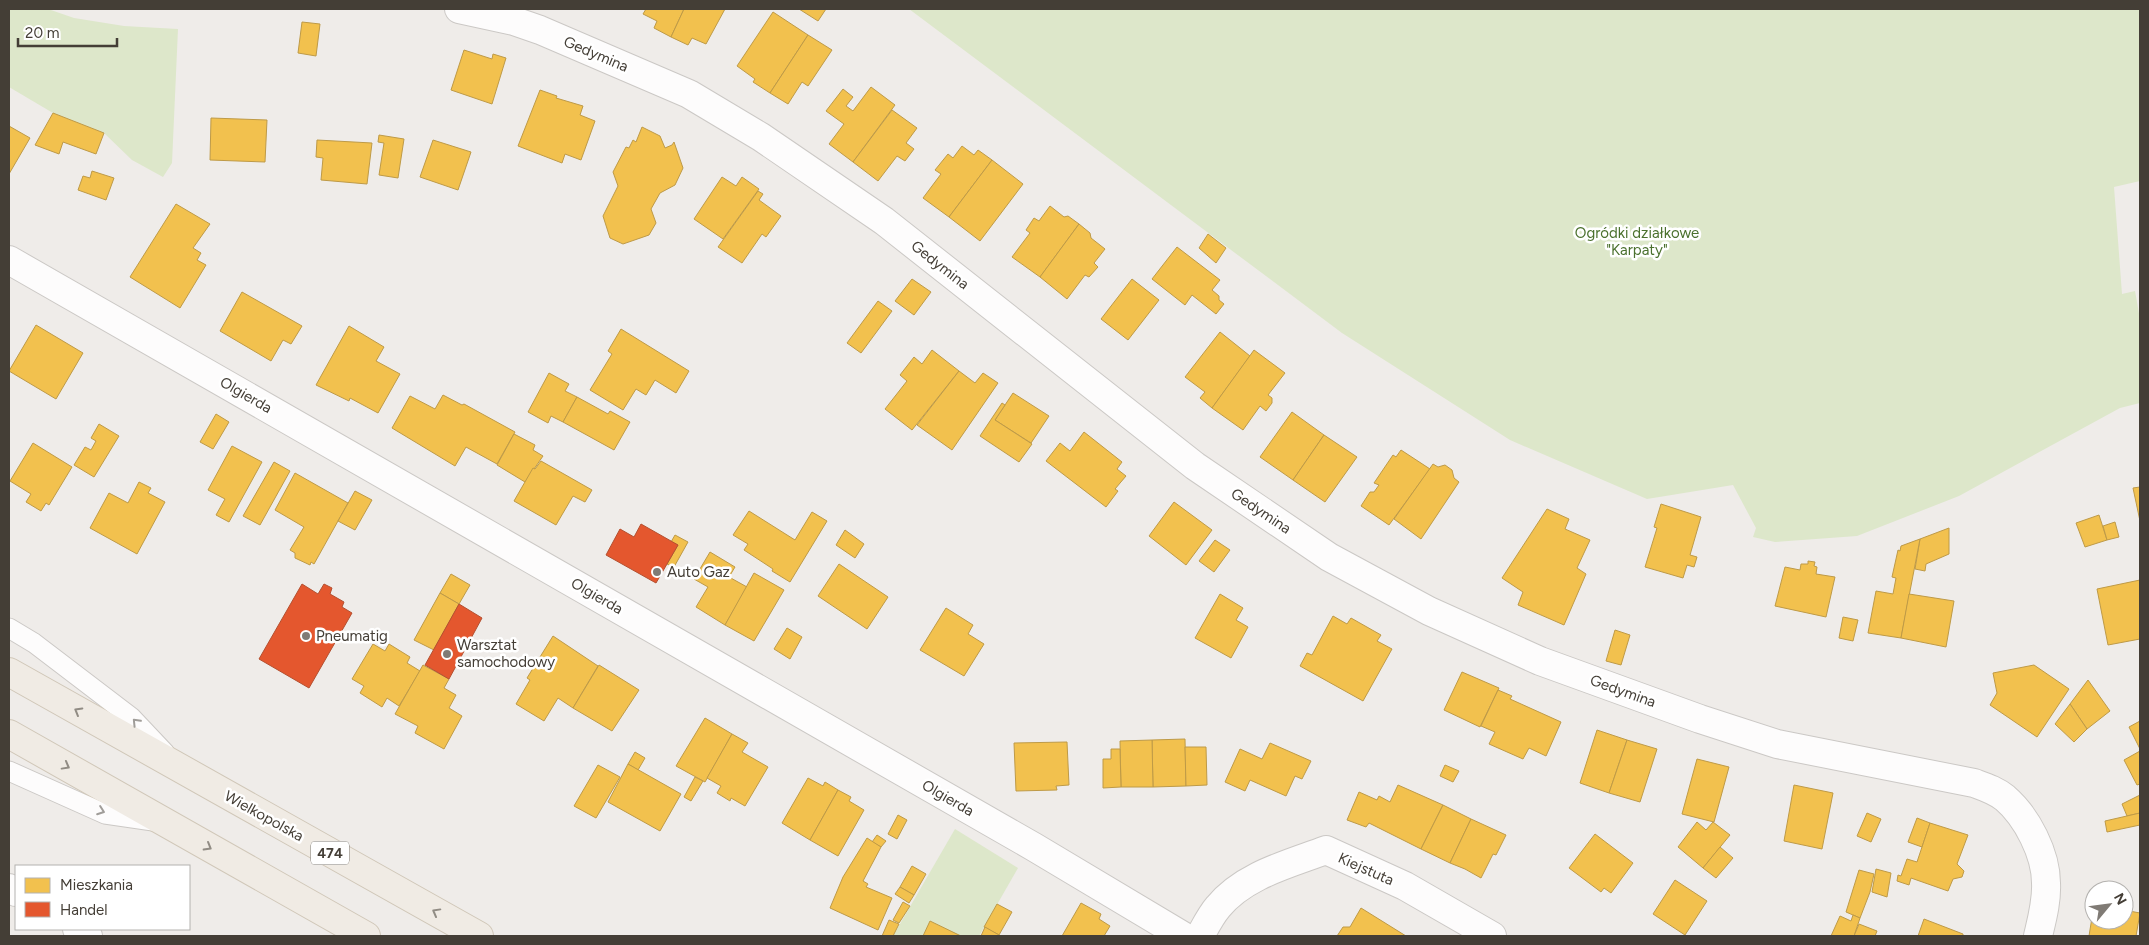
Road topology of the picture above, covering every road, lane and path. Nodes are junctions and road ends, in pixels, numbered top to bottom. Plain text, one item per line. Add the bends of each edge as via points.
1 (459, 9) edge
2 (9, 260) edge
3 (9, 628) edge
4 (9, 672) edge
5 (9, 734) edge
6 (181, 770) junction
7 (9, 771) edge
8 (166, 823) junction
9 (366, 936) edge
10 (479, 936) edge
11 (1183, 936) edge
12 (1200, 936) edge
13 (1492, 936) edge
14 (2038, 936) edge

1 - 14 street, Gedymina via 540,30 689,94 762,137 884,221 1195,466 1329,557 1429,611 1540,661 1777,744 1990,788 2018,812 2031,832 2042,860 2046,881 2045,904
2 - 11 street, Olgierda via 1034,847
6 -> 3 lane, Wielkopolska via 131,716 34,642
6 -> 4 main road, Wielkopolska / 474
5 -> 8 main road
10 -> 6 main road, Wielkopolska / 474
7 -> 8 lane via 105,814
8 -> 9 main road
12 - 13 street, Kiejstuta via 1217,907 1233,892 1254,878 1326,850 1405,886

